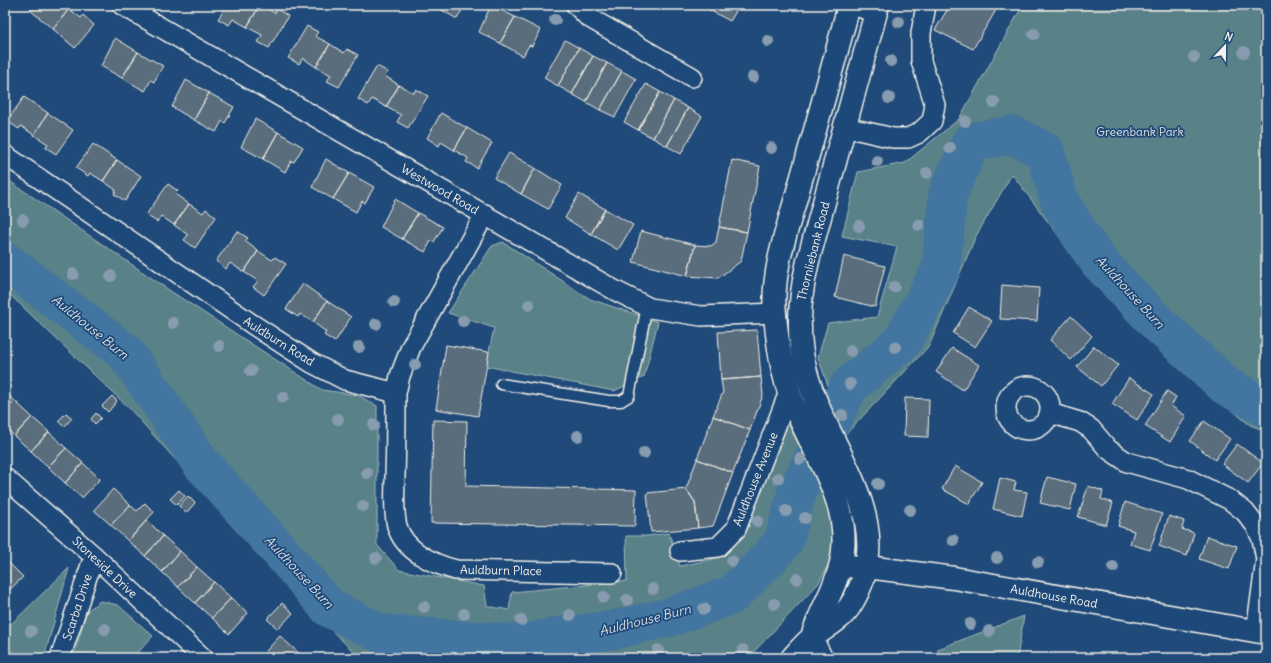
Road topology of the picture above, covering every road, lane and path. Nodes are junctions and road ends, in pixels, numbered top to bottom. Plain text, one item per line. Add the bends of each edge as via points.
1 (122, 5) edge
2 (576, 5) edge
3 (849, 5) edge
4 (853, 5) edge
5 (926, 5) edge
6 (877, 9) edge
7 (692, 77) dead end
8 (845, 127) junction
9 (5, 155) edge
10 (485, 214) junction
11 (647, 306) junction
12 (775, 313) junction
13 (800, 313) junction
14 (501, 384) dead end
15 (789, 392) junction
16 (396, 393) junction
17 (1050, 413) dead end
18 (5, 478) edge
19 (680, 551) dead end
20 (94, 556) junction
21 (841, 566) junction
22 (867, 566) junction
23 (612, 573) dead end
24 (1261, 633) edge
25 (812, 637) junction
26 (60, 658) edge
27 (203, 658) edge
28 (792, 658) edge
29 (823, 658) edge

1 - 10 street, Westwood Road
2 - 7 street via 588,17
3 - 12 main road, Thornliebank Road via 784,242 775,287
4 - 6 street
5 - 8 street via 921,33 921,61 935,104 932,121 919,133 908,138 893,138
6 - 8 main road, Thornliebank Road
8 - 13 main road, Thornliebank Road via 803,280
9 - 16 street, Auldburn Road via 312,363 345,380
10 - 11 street, Westwood Road via 616,291
10 - 16 street via 411,347
11 - 12 street, Westwood Road via 701,316
11 - 14 lane via 629,396 620,401
12 - 13 main road
12 - 15 main road, Thornliebank Road
13 - 22 main road, Thornliebank Road via 801,346 806,372 819,410 865,512 870,544
15 - 19 street, Auldhouse Avenue via 736,529 718,547
15 - 21 main road, Thornliebank Road via 841,512 844,549
16 - 23 street, Auldburn Place via 397,526 406,541 420,555 441,566 456,570
17 - 24 street via 1080,422 1091,429 1108,449 1127,462 1188,479 1230,500 1245,512 1262,539 1266,559
18 - 20 street, Stoneside Drive
20 - 26 street, Scarba Drive
20 - 27 street, Stoneside Drive
21 - 22 main road, Auldhouse Road
21 - 25 main road, Thornliebank Road via 836,584 818,618
22 - 24 main road, Auldhouse Road via 954,578
22 - 25 main road, Thornliebank Road via 850,608 830,626
25 - 28 main road, Thornliebank Road
25 - 29 street

